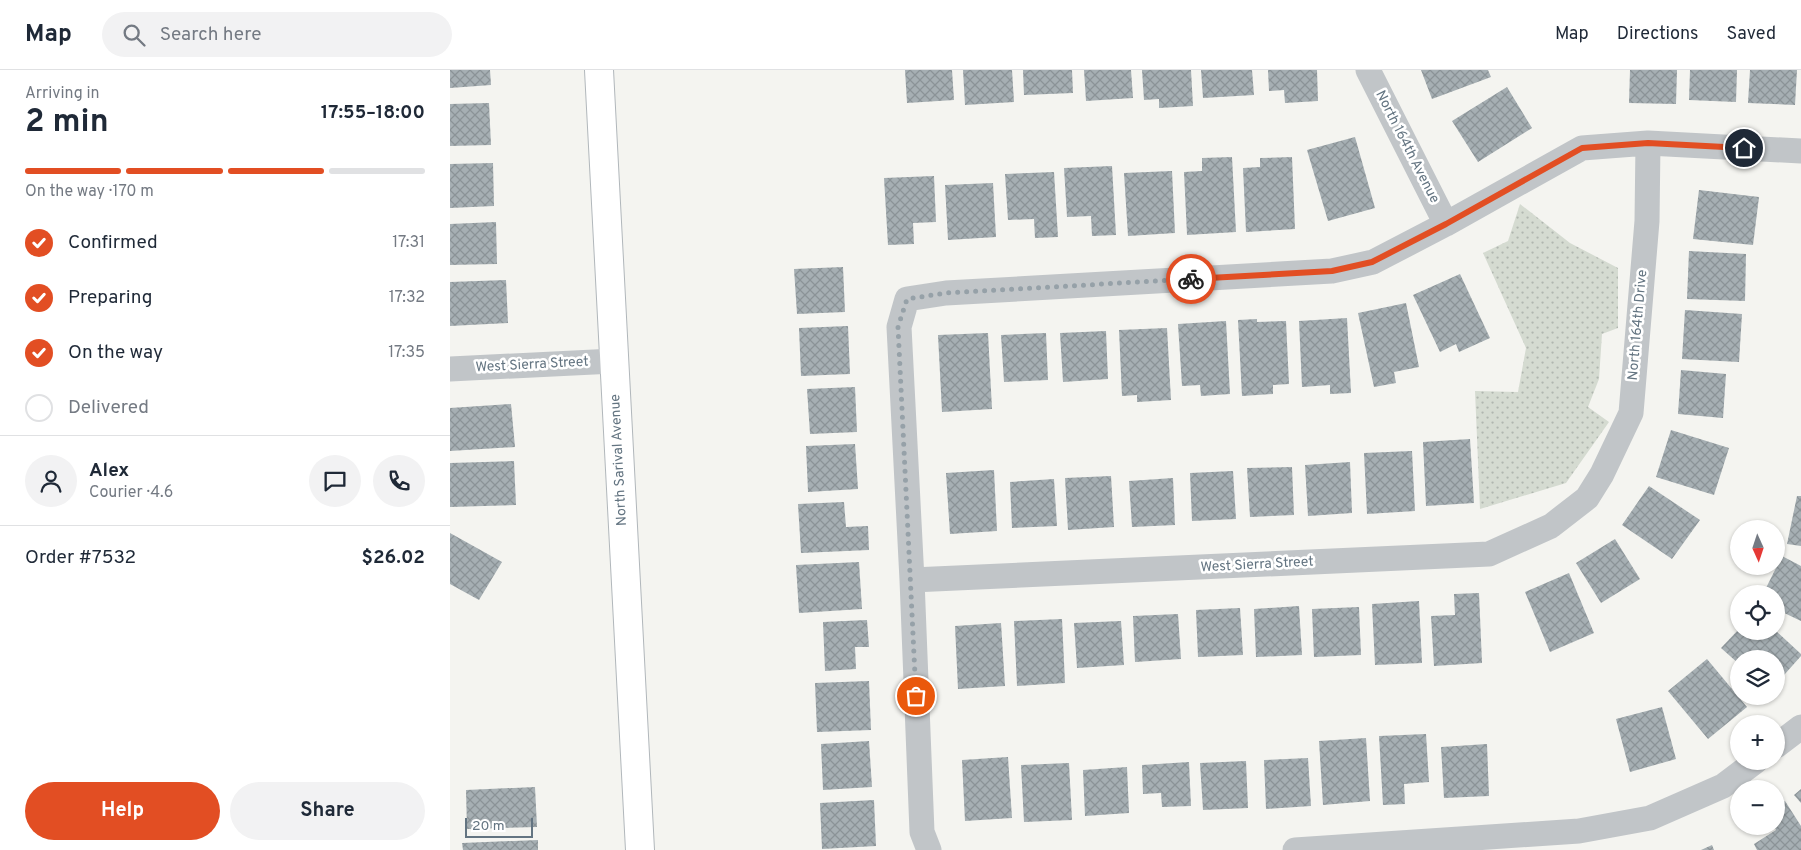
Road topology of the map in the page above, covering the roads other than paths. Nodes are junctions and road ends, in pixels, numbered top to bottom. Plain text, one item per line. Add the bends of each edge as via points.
1 (599, 70) edge
2 (1368, 70) edge
3 (1648, 143) junction
4 (1801, 151) edge
5 (1446, 224) junction
6 (614, 361) junction
7 (450, 369) edge
8 (1587, 498) joint
9 (912, 580) junction
10 (1801, 727) edge
11 (1785, 739) edge
12 (1744, 770) edge
13 (640, 850) edge
14 (929, 850) edge
15 (1295, 850) edge

1 - 6 main road, North Sarival Avenue
2 - 5 street, North 164th Avenue
3 - 4 street
3 - 5 street via 1582,148
3 - 8 street, North 164th Drive via 1647,221 1630,413 1602,474
5 - 9 street via 1372,262 1332,271 946,293 907,299 898,327
6 - 7 street, West Sierra Street
6 - 13 main road, North Sarival Avenue
8 - 9 street, West Sierra Street via 1551,526 1489,554
9 - 14 street via 922,832
10 - 11 street
12 - 15 street via 1723,786 1650,818 1579,831

